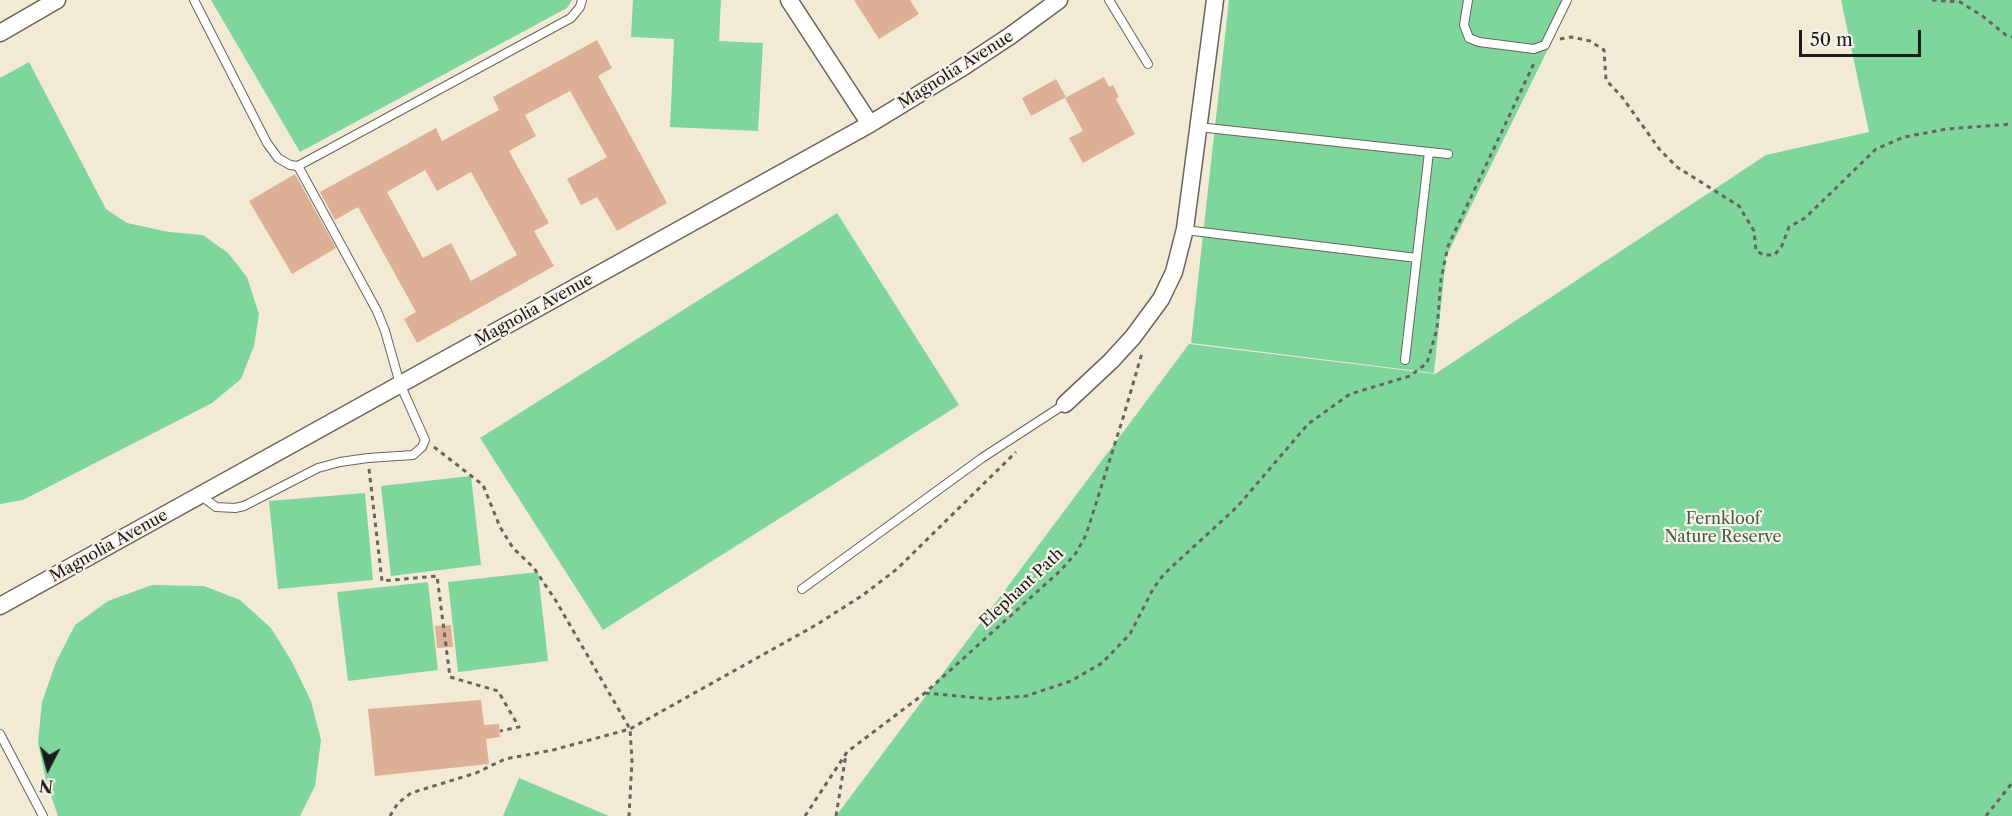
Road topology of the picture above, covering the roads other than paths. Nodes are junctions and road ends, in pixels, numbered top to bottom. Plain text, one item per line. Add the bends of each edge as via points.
1 (57, 0) edge
2 (194, 0) edge
3 (582, 0) edge
4 (789, 0) edge
5 (1059, 0) edge
6 (1108, 0) edge
7 (1215, 0) edge
8 (1468, 0) edge
9 (1567, 0) edge
10 (0, 33) edge
11 (1148, 64) dead end
12 (870, 124) junction
13 (1198, 127) junction
14 (1429, 152) junction
15 (1448, 154) dead end
16 (298, 166) junction
17 (1185, 230) junction
18 (1417, 258) junction
19 (1406, 360) dead end
20 (400, 384) junction
21 (1065, 404) joint
22 (200, 495) junction
23 (802, 589) dead end
24 (0, 606) edge
25 (0, 734) edge
26 (43, 816) edge

1 - 10 street
2 - 16 lane via 267,143 278,158
3 - 16 lane via 571,18
4 - 12 street
5 - 12 street, Magnolia Avenue via 960,69
6 - 11 lane
7 - 13 street
8 - 9 lane via 1464,30 1472,40 1534,49 1544,44
12 - 20 street, Magnolia Avenue
13 - 14 lane
13 - 17 street
14 - 15 lane
14 - 18 lane
16 - 20 lane via 377,311
17 - 18 lane
17 - 21 street via 1174,272 1154,311 1111,361
18 - 19 lane
20 - 22 street, Magnolia Avenue
20 - 22 lane via 425,440 413,455 368,458 318,468 235,508 216,507
21 - 23 lane via 982,458
22 - 24 street, Magnolia Avenue
25 - 26 lane

